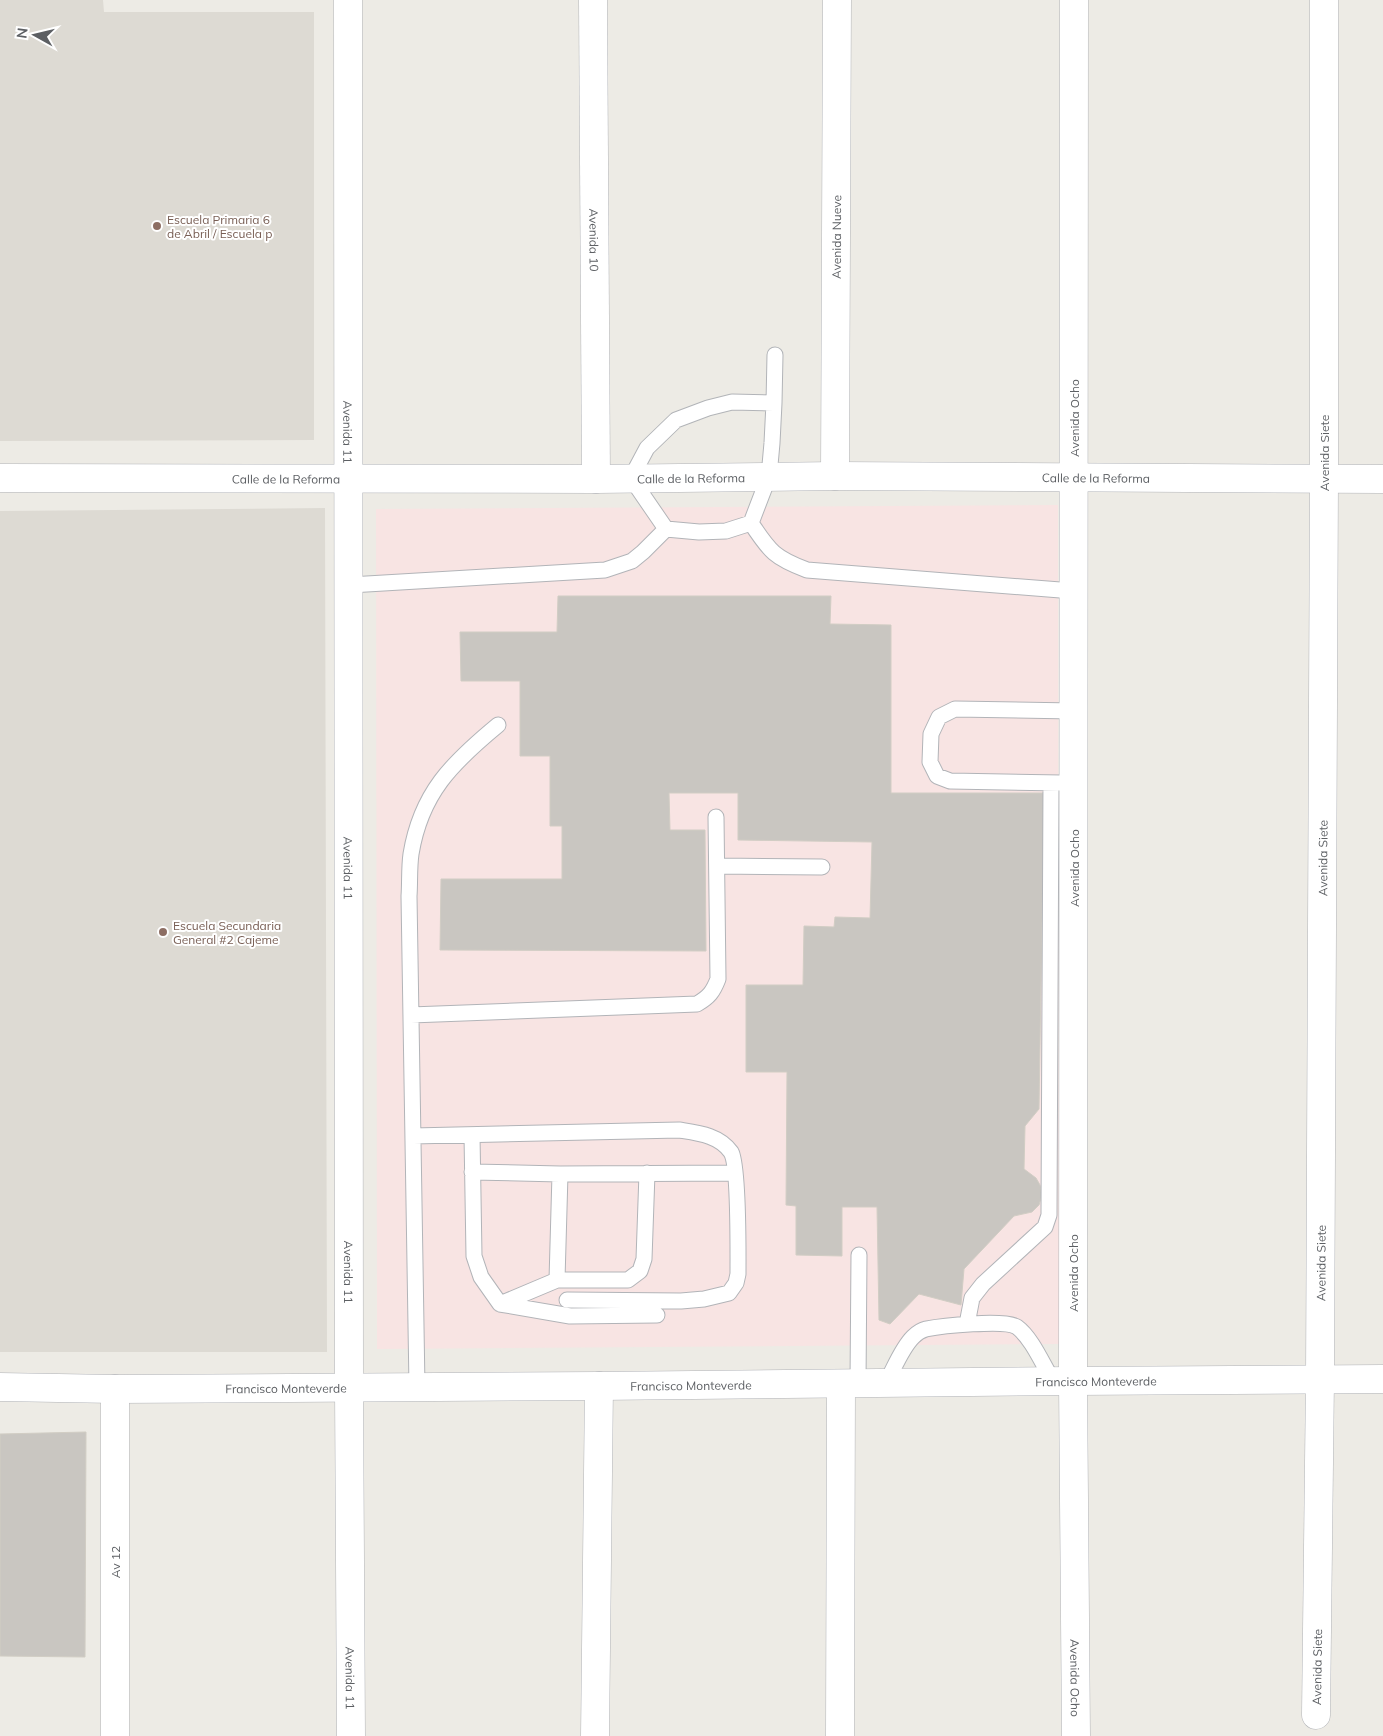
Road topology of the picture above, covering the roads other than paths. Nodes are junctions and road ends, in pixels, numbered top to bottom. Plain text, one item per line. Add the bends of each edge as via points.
1 (348, 0) edge
2 (593, 0) edge
3 (837, 0) edge
4 (1074, 0) edge
5 (1324, 0) edge
6 (775, 355) dead end
7 (774, 403) junction
8 (769, 476) junction
9 (835, 476) junction
10 (1074, 477) junction
11 (0, 478) edge
12 (631, 478) junction
13 (350, 479) junction
14 (596, 479) junction
15 (1324, 479) junction
16 (1383, 479) edge
17 (750, 523) junction
18 (666, 529) junction
19 (350, 586) junction
20 (1073, 591) junction
21 (1074, 710) junction
22 (498, 725) dead end
23 (1062, 783) junction
24 (716, 817) dead end
25 (717, 866) junction
26 (822, 867) dead end
27 (411, 1015) junction
28 (472, 1135) junction
29 (413, 1136) junction
30 (472, 1172) junction
31 (647, 1173) junction
32 (736, 1173) junction
33 (560, 1174) junction
34 (859, 1255) dead end
35 (556, 1280) junction
36 (567, 1300) dead end
37 (500, 1304) junction
38 (657, 1315) dead end
39 (968, 1324) junction
40 (1320, 1379) junction
41 (1383, 1379) edge
42 (1063, 1381) junction
43 (850, 1384) junction
44 (886, 1384) junction
45 (599, 1386) junction
46 (0, 1387) edge
47 (417, 1387) junction
48 (349, 1388) junction
49 (115, 1389) junction
50 (1316, 1716) dead end
51 (115, 1736) edge
52 (352, 1736) edge
53 (595, 1736) edge
54 (840, 1736) edge
55 (1076, 1736) edge

1 - 13 street, Avenida 11
2 - 14 street, Avenida 10
3 - 9 street, Avenida Nueve
4 - 10 street, Avenida Ocho
5 - 15 street, Avenida Siete
6 - 7 lane
7 - 8 lane
7 - 12 lane via 732,402 676,420 647,448
8 - 9 street, Calle de la Reforma
8 - 12 street, Calle de la Reforma
8 - 17 lane
9 - 10 street, Calle de la Reforma
10 - 15 street, Calle de la Reforma
10 - 20 street, Avenida Ocho
11 - 13 street, Calle de la Reforma
12 - 14 street, Calle de la Reforma
12 - 18 lane
13 - 14 street, Calle de la Reforma
13 - 19 street, Avenida 11
15 - 16 street, Calle de la Reforma
15 - 40 street, Avenida Siete
17 - 18 lane via 726,531
17 - 20 lane via 766,546 783,561 807,570
18 - 19 lane via 632,560 605,570
19 - 48 street, Avenida 11
20 - 21 street, Avenida Ocho
21 - 23 street, Avenida Ocho
21 - 23 lane via 955,709 939,718 931,734 930,762 937,776 950,781
22 - 27 lane via 465,752 435,787 420,819 411,855 409,896
23 - 39 lane via 1049,1215 1046,1227 972,1298
23 - 42 street, Avenida Ocho
24 - 25 lane
25 - 26 lane
25 - 27 lane via 718,979 709,997 697,1004
27 - 29 lane
28 - 29 lane
28 - 30 lane
28 - 32 lane via 679,1130 705,1134 726,1147 732,1154
29 - 47 lane
30 - 33 lane
30 - 37 lane via 474,1256 481,1277
31 - 32 lane
31 - 33 lane
31 - 35 lane via 644,1259 640,1271 628,1280
32 - 36 lane via 738,1274 729,1292 681,1301
33 - 35 lane
34 - 43 lane
35 - 37 lane
37 - 38 lane via 570,1316
39 - 42 lane via 1016,1327
39 - 44 lane via 924,1330 913,1337
40 - 41 street, Francisco Monteverde
40 - 42 street, Francisco Monteverde
40 - 50 street, Avenida Siete
42 - 44 street, Francisco Monteverde
42 - 55 street, Avenida Ocho
43 - 44 street, Francisco Monteverde
43 - 45 street, Francisco Monteverde
43 - 54 street
45 - 47 street, Francisco Monteverde
45 - 53 street
46 - 49 street, Francisco Monteverde
47 - 48 street, Francisco Monteverde
48 - 49 street, Francisco Monteverde
48 - 52 street, Avenida 11
49 - 51 street, Av 12

